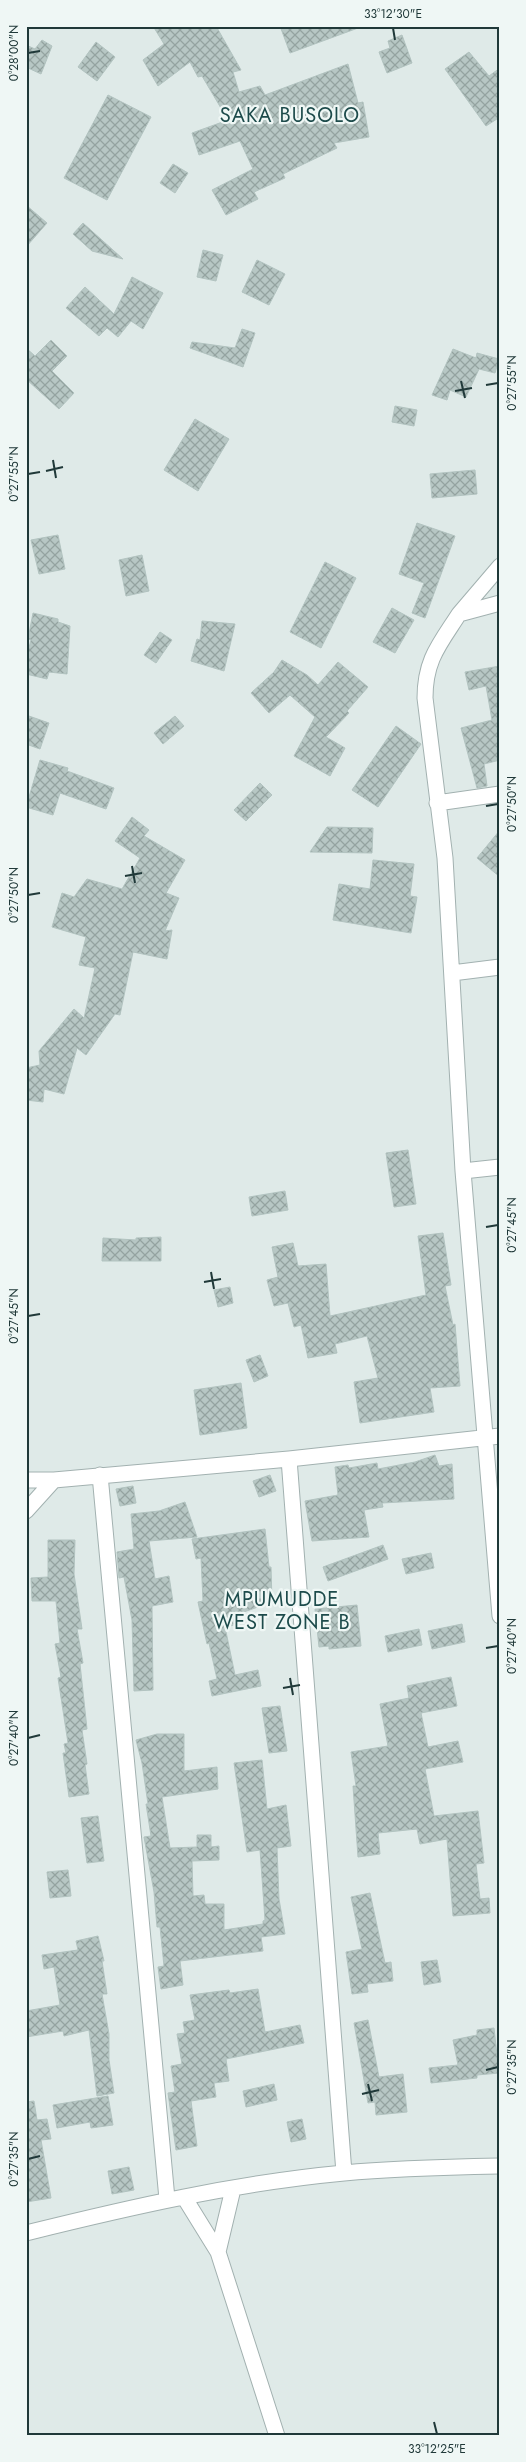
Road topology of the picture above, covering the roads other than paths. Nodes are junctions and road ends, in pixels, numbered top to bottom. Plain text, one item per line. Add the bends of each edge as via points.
1 (500, 566) edge
2 (500, 603) edge
3 (459, 614) junction
4 (500, 794) edge
5 (437, 803) junction
6 (500, 968) edge
7 (452, 973) junction
8 (500, 1167) edge
9 (463, 1171) junction
10 (493, 1436) edge
11 (289, 1460) junction
12 (100, 1475) junction
13 (26, 1480) edge
14 (54, 1480) junction
15 (26, 1511) edge
16 (500, 1616) edge
17 (500, 2166) edge
18 (344, 2173) junction
19 (233, 2189) junction
20 (184, 2197) junction
21 (167, 2199) junction
22 (26, 2233) edge
23 (218, 2252) junction
24 (277, 2436) edge

1 - 3 street
2 - 3 street
3 - 5 street via 432,657 425,677
4 - 5 street
5 - 7 street via 445,858
6 - 7 street
7 - 9 street
8 - 9 street
9 - 10 street
10 - 11 street
10 - 16 street
11 - 12 street
11 - 18 street
12 - 14 street
12 - 21 street
13 - 14 street
14 - 15 street
17 - 18 street
18 - 19 street
19 - 20 street
19 - 23 street
20 - 21 street
20 - 23 street
21 - 22 street
23 - 24 street

